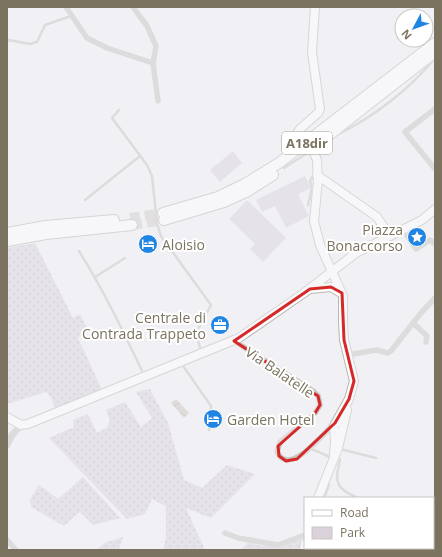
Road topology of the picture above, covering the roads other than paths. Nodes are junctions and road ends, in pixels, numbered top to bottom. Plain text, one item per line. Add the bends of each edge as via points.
1 (66, 7) edge
2 (133, 7) edge
3 (315, 7) edge
4 (71, 16) junction
5 (7, 42) edge
6 (435, 43) edge
7 (435, 52) edge
8 (435, 58) edge
9 (153, 63) junction
10 (158, 101) dead end
11 (435, 109) edge
12 (120, 110) dead end
13 (301, 139) dead end
14 (312, 154) dead end
15 (140, 156) junction
16 (284, 168) junction
17 (435, 168) edge
18 (318, 175) junction
19 (85, 200) dead end
20 (308, 206) dead end
21 (435, 209) edge
22 (403, 229) junction
23 (7, 233) edge
24 (389, 235) junction
25 (7, 241) edge
26 (434, 243) edge
27 (79, 251) dead end
28 (125, 258) dead end
29 (332, 270) junction
30 (325, 276) junction
31 (95, 277) junction
32 (334, 286) junction
33 (310, 289) junction
34 (434, 302) edge
35 (413, 324) junction
36 (234, 341) junction
37 (426, 342) dead end
38 (202, 354) junction
39 (347, 354) junction
40 (181, 363) junction
41 (145, 377) junction
42 (349, 399) junction
43 (7, 417) edge
44 (335, 423) junction
45 (21, 425) junction
46 (342, 429) junction
47 (209, 430) dead end
48 (10, 436) edge
49 (332, 444) junction
50 (7, 445) edge
51 (309, 448) junction
52 (376, 458) dead end
53 (325, 488) junction
54 (319, 497) edge
55 (324, 497) edge
56 (356, 497) edge
57 (226, 533) dead end
58 (304, 535) edge
59 (7, 540) edge
60 (16, 550) edge

1 - 4 street
2 - 9 street via 154,38 156,52
3 - 13 main road via 312,52 320,109 307,123
4 - 5 lane via 45,25 37,42
4 - 9 street via 87,38 107,48
6 - 16 highway, A18dir via 279,163 218,197 164,216 224,202 248,191
7 - 16 highway, A18dir
8 - 16 lane via 420,77 388,103
9 - 10 street
11 - 17 street via 405,132
12 - 15 lane via 112,118
14 - 18 main road via 317,160
15 - 19 lane
15 - 38 lane via 152,176 159,232 212,305 196,333
18 - 20 lane via 313,176 310,181 312,188
18 - 24 main road via 377,217
18 - 29 main road via 314,221 320,245
21 - 22 main road via 422,220
22 - 24 main road
22 - 26 street via 416,249 430,240
23 - 25 highway via 46,226 131,222
24 - 29 main road
27 - 31 lane
28 - 31 lane
29 - 30 main road
29 - 32 main road
30 - 32 main road
30 - 33 main road
31 - 41 lane
32 - 33 main road
32 - 39 main road via 342,293 344,301 342,322
33 - 36 main road
34 - 35 street
35 - 37 street via 427,336
35 - 39 street via 388,353 376,350
36 - 38 main road
36 - 51 street, Via Balatelle via 318,396 318,409 280,442 278,452 282,459 292,460
38 - 40 main road
39 - 42 main road via 354,381
40 - 41 main road
40 - 47 lane via 211,406
41 - 45 main road
42 - 44 main road
42 - 46 main road
43 - 45 main road
44 - 49 main road
44 - 49 street
45 - 48 street
46 - 49 main road
46 - 49 street
48 - 50 street
49 - 51 street, Via Balatelle
49 - 51 lane via 320,452
49 - 52 lane
49 - 53 main road
49 - 56 lane via 340,460 336,475 338,484 346,493
53 - 54 main road
53 - 55 lane
57 - 58 street via 238,538 278,545
59 - 60 street

